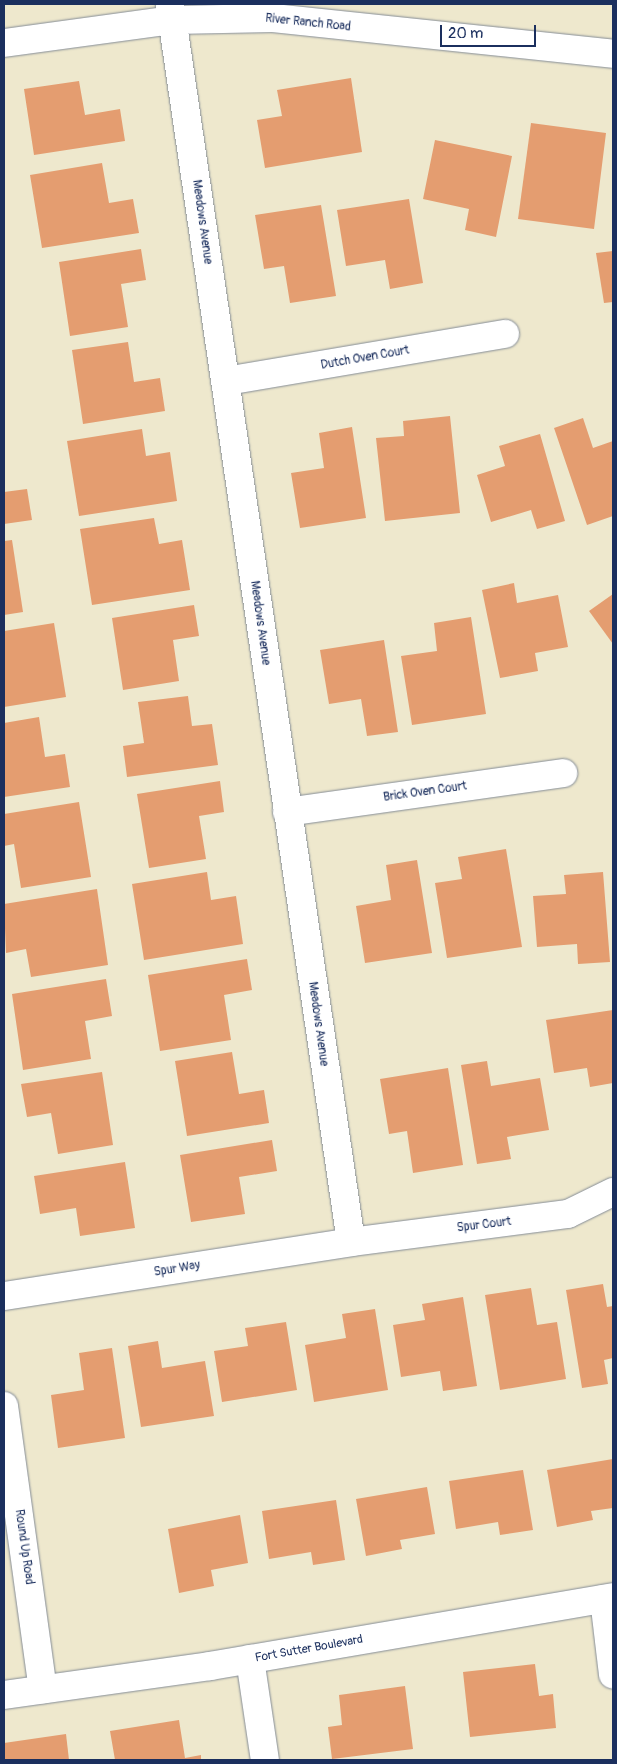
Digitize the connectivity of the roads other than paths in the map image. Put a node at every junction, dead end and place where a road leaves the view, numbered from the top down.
1 (172, 12) edge
2 (4, 43) edge
3 (613, 54) edge
4 (505, 334) dead end
5 (226, 382) junction
6 (563, 773) dead end
7 (288, 812) junction
8 (613, 1192) edge
9 (351, 1242) junction
10 (4, 1296) edge
11 (4, 1406) edge
12 (609, 1598) edge
13 (250, 1659) junction
14 (613, 1674) edge
15 (43, 1688) junction
16 (4, 1695) edge
17 (265, 1760) edge

1 - 2 street, River Ranch Road
1 - 3 street, River Ranch Road
1 - 5 street, Meadows Avenue
4 - 5 street, Dutch Oven Court
5 - 7 street, Meadows Avenue
6 - 7 street, Brick Oven Court
7 - 9 street, Meadows Avenue
8 - 9 street, Spur Court
9 - 10 street, Spur Way
11 - 15 street, Round Up Road
12 - 13 street, Fort Sutter Boulevard
12 - 14 street
13 - 15 street, Fort Sutter Boulevard
13 - 17 street
15 - 16 street, Fort Sutter Boulevard

